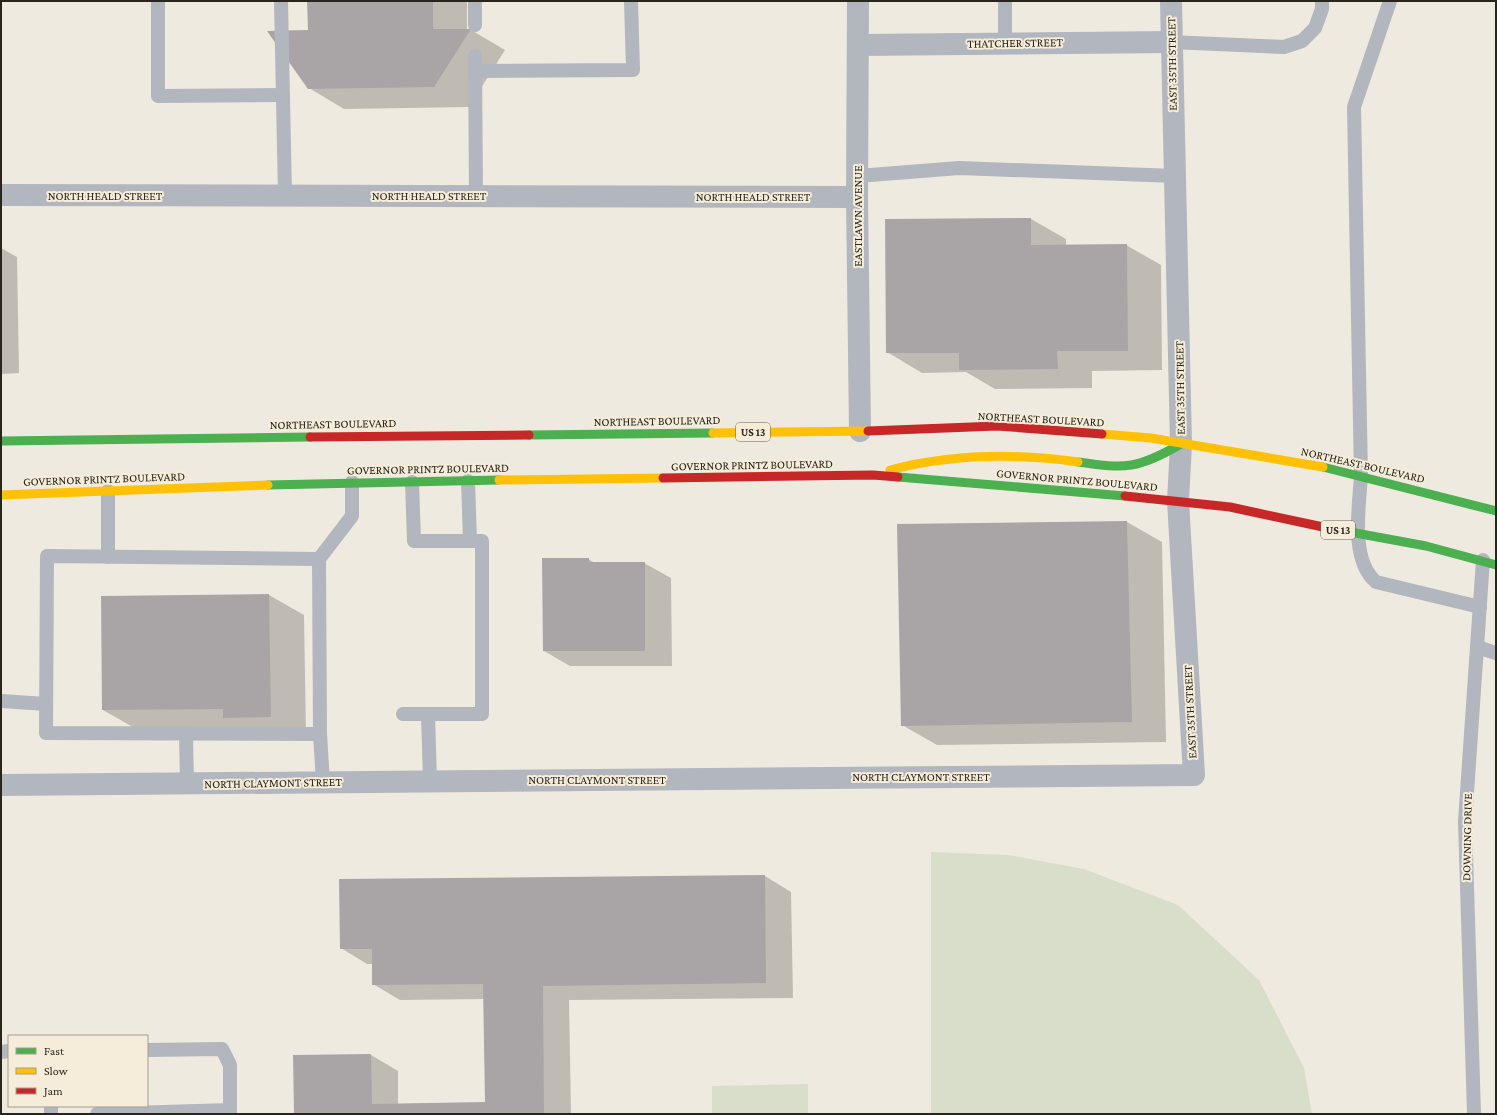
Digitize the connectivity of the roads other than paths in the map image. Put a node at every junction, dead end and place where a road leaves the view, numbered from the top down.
1 (158, 1) edge
2 (281, 1) edge
3 (475, 1) edge
4 (631, 1) edge
5 (858, 1) edge
6 (1005, 1) edge
7 (1171, 1) edge
8 (1322, 1) edge
9 (1390, 1) edge
10 (475, 25) dead end
11 (1171, 42) junction
12 (1005, 43) junction
13 (858, 45) junction
14 (475, 56) dead end
15 (475, 71) junction
16 (283, 95) junction
17 (1175, 176) junction
18 (858, 187) junction
19 (1, 195) edge
20 (285, 196) junction
21 (476, 196) junction
22 (860, 431) junction
23 (1, 441) edge
24 (1181, 444) junction
25 (873, 475) junction
26 (1362, 476) junction
27 (468, 480) junction
28 (352, 482) junction
29 (412, 482) junction
30 (108, 491) junction
31 (1, 495) edge
32 (1178, 501) junction
33 (1496, 511) edge
34 (1357, 533) junction
35 (470, 541) junction
36 (108, 557) junction
37 (319, 559) junction
38 (1489, 563) edge
39 (1480, 607) junction
40 (1477, 647) junction
41 (1496, 653) edge
42 (1, 701) edge
43 (46, 704) junction
44 (403, 714) dead end
45 (428, 714) junction
46 (186, 734) junction
47 (320, 734) junction
48 (1194, 775) joint
49 (430, 781) junction
50 (323, 782) junction
51 (187, 784) junction
52 (1, 785) edge
53 (148, 1050) edge
54 (230, 1112) edge
55 (97, 1114) edge
56 (1474, 1114) edge

1 - 16 lane
2 - 16 lane
3 - 10 lane
4 - 15 lane
5 - 13 street, EASTLAWN AVENUE
6 - 12 lane
7 - 11 street, EAST 35TH STREET
8 - 11 lane
9 - 26 lane
11 - 12 street, THATCHER STREET
11 - 17 street, EAST 35TH STREET
12 - 13 street, THATCHER STREET
13 - 18 street, EASTLAWN AVENUE
14 - 15 lane
15 - 21 lane
16 - 20 lane
17 - 18 lane
17 - 24 street, EAST 35TH STREET
18 - 21 street, NORTH HEALD STREET
18 - 22 street, EASTLAWN AVENUE
19 - 20 street, NORTH HEALD STREET
20 - 21 street, NORTH HEALD STREET
22 - 23 main road, NORTHEAST BOULEVARD / US 13
22 - 24 main road, NORTHEAST BOULEVARD / US 13
24 - 25 main road
24 - 26 main road, NORTHEAST BOULEVARD / US 13
24 - 32 street, EAST 35TH STREET
25 - 27 main road, GOVERNOR PRINTZ BOULEVARD / US 13
25 - 32 main road, GOVERNOR PRINTZ BOULEVARD / US 13
26 - 33 main road, NORTHEAST BOULEVARD / US 13
26 - 34 lane
27 - 29 main road, GOVERNOR PRINTZ BOULEVARD / US 13
27 - 35 lane
28 - 29 main road, GOVERNOR PRINTZ BOULEVARD / US 13
28 - 30 main road, GOVERNOR PRINTZ BOULEVARD / US 13
28 - 37 lane
29 - 35 lane
30 - 31 main road, GOVERNOR PRINTZ BOULEVARD / US 13
30 - 36 lane
32 - 34 main road, GOVERNOR PRINTZ BOULEVARD / US 13
32 - 48 street, EAST 35TH STREET
34 - 38 main road, GOVERNOR PRINTZ BOULEVARD / US 13
34 - 39 lane
35 - 45 lane
36 - 37 lane
36 - 43 lane
37 - 47 lane
38 - 39 lane, DOWNING DRIVE
39 - 40 lane, DOWNING DRIVE
40 - 41 lane
40 - 56 lane, DOWNING DRIVE
42 - 43 lane
43 - 46 lane
44 - 45 lane
45 - 49 lane
46 - 47 lane
46 - 51 lane
47 - 50 lane
48 - 49 street, NORTH CLAYMONT STREET
49 - 50 street, NORTH CLAYMONT STREET
50 - 51 street, NORTH CLAYMONT STREET
51 - 52 street, NORTH CLAYMONT STREET
53 - 54 lane
54 - 55 lane

